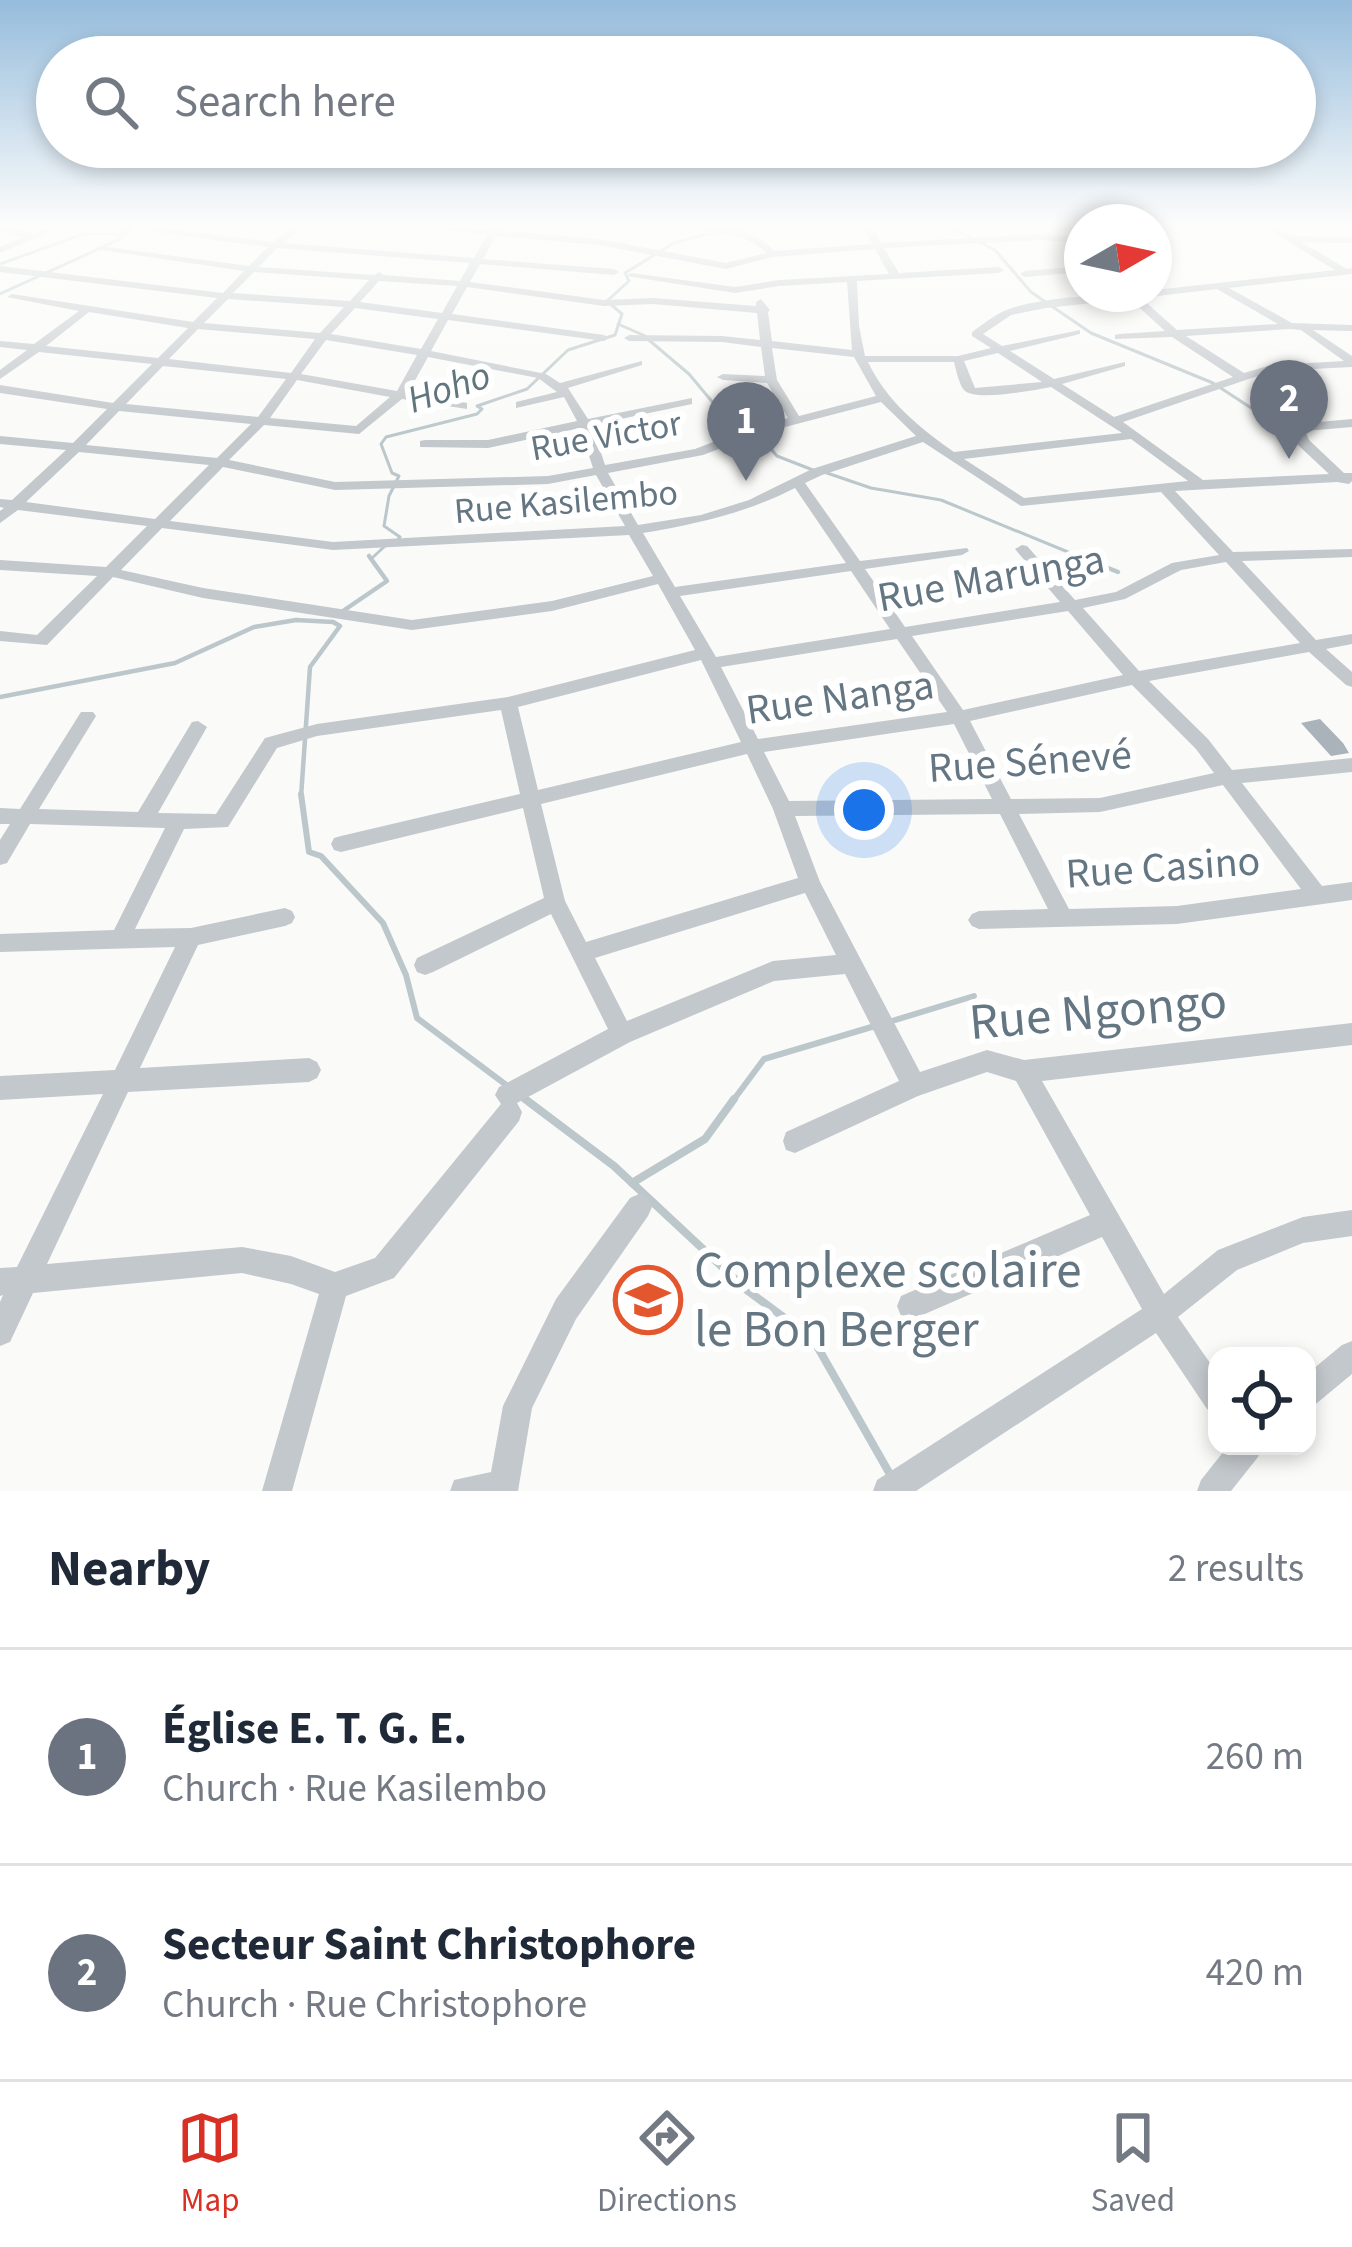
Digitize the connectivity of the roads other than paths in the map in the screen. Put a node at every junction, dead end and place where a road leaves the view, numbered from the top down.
1 (216, 295) edge
2 (363, 295) edge
3 (460, 295) edge
4 (545, 295) edge
5 (758, 295) edge
6 (854, 295) edge
7 (1234, 295) edge
8 (226, 296) junction
9 (11, 298) dead end
10 (352, 304) junction
11 (1064, 304) edge
12 (765, 310) junction
13 (85, 311) junction
14 (1151, 312) edge
15 (448, 316) junction
16 (197, 326) junction
17 (1290, 326) junction
18 (1304, 328) junction
19 (1352, 328) edge
20 (1076, 332) dead end
21 (1175, 334) junction
22 (323, 337) junction
23 (1119, 337) dead end
24 (604, 338) dead end
25 (629, 338) dead end
26 (0, 344) edge
27 (766, 344) junction
28 (994, 347) junction
29 (35, 348) junction
30 (424, 355) junction
31 (860, 357) junction
32 (958, 359) junction
33 (162, 362) junction
34 (1352, 362) edge
35 (638, 363) dead end
36 (1121, 364) dead end
37 (0, 376) edge
38 (1240, 376) junction
39 (297, 377) junction
40 (723, 377) dead end
41 (771, 380) junction
42 (1050, 385) junction
43 (0, 389) edge
44 (563, 390) junction
45 (401, 394) junction
46 (883, 398) junction
47 (688, 401) dead end
48 (520, 405) dead end
49 (463, 406) dead end
50 (116, 407) junction
51 (264, 418) junction
52 (795, 420) junction
53 (1111, 422) junction
54 (1352, 423) edge
55 (585, 424) junction
56 (1134, 435) junction
57 (927, 437) junction
58 (0, 440) edge
59 (425, 444) dead end
60 (74, 450) junction
61 (954, 456) junction
62 (219, 462) junction
63 (601, 473) junction
64 (1348, 481) edge
65 (798, 482) junction
66 (1200, 484) junction
67 (1166, 489) junction
68 (7, 504) edge
69 (0, 519) edge
70 (161, 523) junction
71 (634, 530) junction
72 (1022, 549) dead end
73 (962, 550) dead end
74 (1352, 553) edge
75 (1232, 557) junction
76 (0, 565) edge
77 (857, 565) junction
78 (110, 572) junction
79 (668, 585) junction
80 (1069, 607) junction
81 (902, 632) junction
82 (0, 636) edge
83 (1352, 639) edge
84 (1313, 647) junction
85 (708, 658) junction
86 (1135, 678) junction
87 (1352, 681) edge
88 (508, 703) junction
89 (86, 716) dead end
90 (959, 717) junction
91 (198, 728) dead end
92 (750, 747) junction
93 (1352, 764) edge
94 (1224, 778) junction
95 (529, 797) junction
96 (1008, 808) junction
97 (783, 809) junction
98 (0, 816) edge
99 (28, 816) junction
100 (143, 821) junction
101 (178, 821) junction
102 (341, 844) dead end
103 (0, 857) edge
104 (810, 884) junction
105 (1352, 891) edge
106 (1316, 894) junction
107 (555, 902) junction
108 (1063, 915) junction
109 (285, 917) dead end
110 (980, 920) dead end
111 (191, 937) junction
112 (120, 939) junction
113 (0, 943) edge
114 (580, 953) junction
115 (849, 964) junction
116 (425, 965) dead end
117 (622, 1034) junction
118 (1352, 1034) edge
119 (309, 1070) dead end
120 (1024, 1072) junction
121 (117, 1083) junction
122 (914, 1086) junction
123 (0, 1088) edge
124 (795, 1141) dead end
125 (639, 1208) dead end
126 (1108, 1221) junction
127 (1352, 1223) edge
128 (13, 1282) edge
129 (335, 1286) junction
130 (911, 1306) dead end
131 (1160, 1314) junction
132 (0, 1332) edge
133 (1352, 1355) edge
134 (1316, 1385) edge
135 (1208, 1386) edge
136 (1239, 1455) edge
137 (896, 1485) edge
138 (503, 1488) edge
139 (277, 1491) edge
140 (465, 1491) edge
141 (1212, 1491) edge

1 - 8 street
2 - 10 street
3 - 15 street
4 - 12 street
5 - 12 street
6 - 31 street
7 - 17 street
8 - 10 street
8 - 16 street
9 - 13 street
10 - 15 street
10 - 22 street
11 - 28 street
12 - 27 street
13 - 16 street
13 - 29 street
14 - 21 street
15 - 24 street
15 - 30 street
16 - 22 street
16 - 33 street
17 - 18 street
17 - 21 street
18 - 19 street
18 - 34 street
20 - 28 street
21 - 23 street
21 - 38 street
22 - 30 street
22 - 39 street
25 - 27 street
26 - 29 street
27 - 31 street
27 - 41 street
28 - 32 street
28 - 42 street
29 - 33 street
29 - 37 street
30 - 44 street
30 - 45 street
31 - 32 street
31 - 46 street
32 - 42 street
33 - 39 street
33 - 50 street
34 - 38 street
35 - 44 street, Rue Victor
36 - 42 street
38 - 53 street
39 - 45 street
39 - 51 street
40 - 41 street, Rue Victor
41 - 52 street
42 - 53 street
43 - 50 street
44 - 48 street, Rue Victor
44 - 55 street
45 - 49 street
45 - 51 street
46 - 52 street, Rue Victor
46 - 57 street
47 - 55 street, Rue Victor
50 - 51 street
50 - 60 street
51 - 62 street
52 - 63 street, Rue Victor
53 - 56 street
54 - 64 street
55 - 59 street, Rue Victor
55 - 63 street
56 - 61 street
56 - 66 street
57 - 61 street
57 - 65 street, Rue Kasilembo
58 - 60 street, Rue Victor
60 - 62 street, Rue Victor
60 - 68 street
61 - 67 street
62 - 63 street, Rue Victor
62 - 70 street
63 - 71 street
64 - 66 street
65 - 71 street, Rue Kasilembo
65 - 77 street
66 - 67 street
67 - 75 street
68 - 69 street
68 - 70 street, Rue Kasilembo
70 - 71 street, Rue Kasilembo
70 - 78 street
71 - 79 street
72 - 80 street
73 - 77 street
74 - 75 street, Rue Marunga
75 - 80 street, Rue Marunga
75 - 84 street
76 - 78 street
77 - 79 street
77 - 81 street
78 - 79 street
78 - 82 street
79 - 85 street
80 - 81 street, Rue Marunga
80 - 86 street
81 - 85 street, Rue Marunga
81 - 90 street
83 - 84 street, Rue Nanga
84 - 86 street, Rue Nanga
84 - 87 street
85 - 88 street, Rue Marunga
85 - 92 street
86 - 90 street, Rue Nanga
86 - 94 street
88 - 95 street
88 - 101 street, Rue Marunga
89 - 99 street
90 - 92 street, Rue Nanga
90 - 96 street
91 - 100 street
92 - 95 street, Rue Nanga
92 - 97 street
93 - 94 street, Rue Sénevé
94 - 96 street, Rue Sénevé
94 - 106 street
95 - 102 street, Rue Nanga
95 - 107 street
96 - 97 street, Rue Sénevé
96 - 108 street
97 - 104 street
98 - 99 street
99 - 100 street
99 - 103 street
100 - 101 street
101 - 112 street
104 - 114 street
104 - 115 street
105 - 106 street, Rue Casino
106 - 108 street, Rue Casino
107 - 114 street
107 - 116 street
108 - 110 street, Rue Casino
109 - 111 street
111 - 112 street
111 - 121 street
112 - 113 street
114 - 117 street
115 - 117 street
115 - 122 street
117 - 129 street
118 - 120 street, Rue Ngongo
119 - 121 street
120 - 122 street, Rue Ngongo
120 - 126 street
121 - 123 street
121 - 128 street
122 - 124 street, Rue Ngongo
125 - 138 street
126 - 130 street
126 - 131 street
127 - 131 street
128 - 129 street
128 - 132 street
129 - 139 street
131 - 135 street
131 - 137 street
133 - 134 street
136 - 141 street
138 - 140 street

